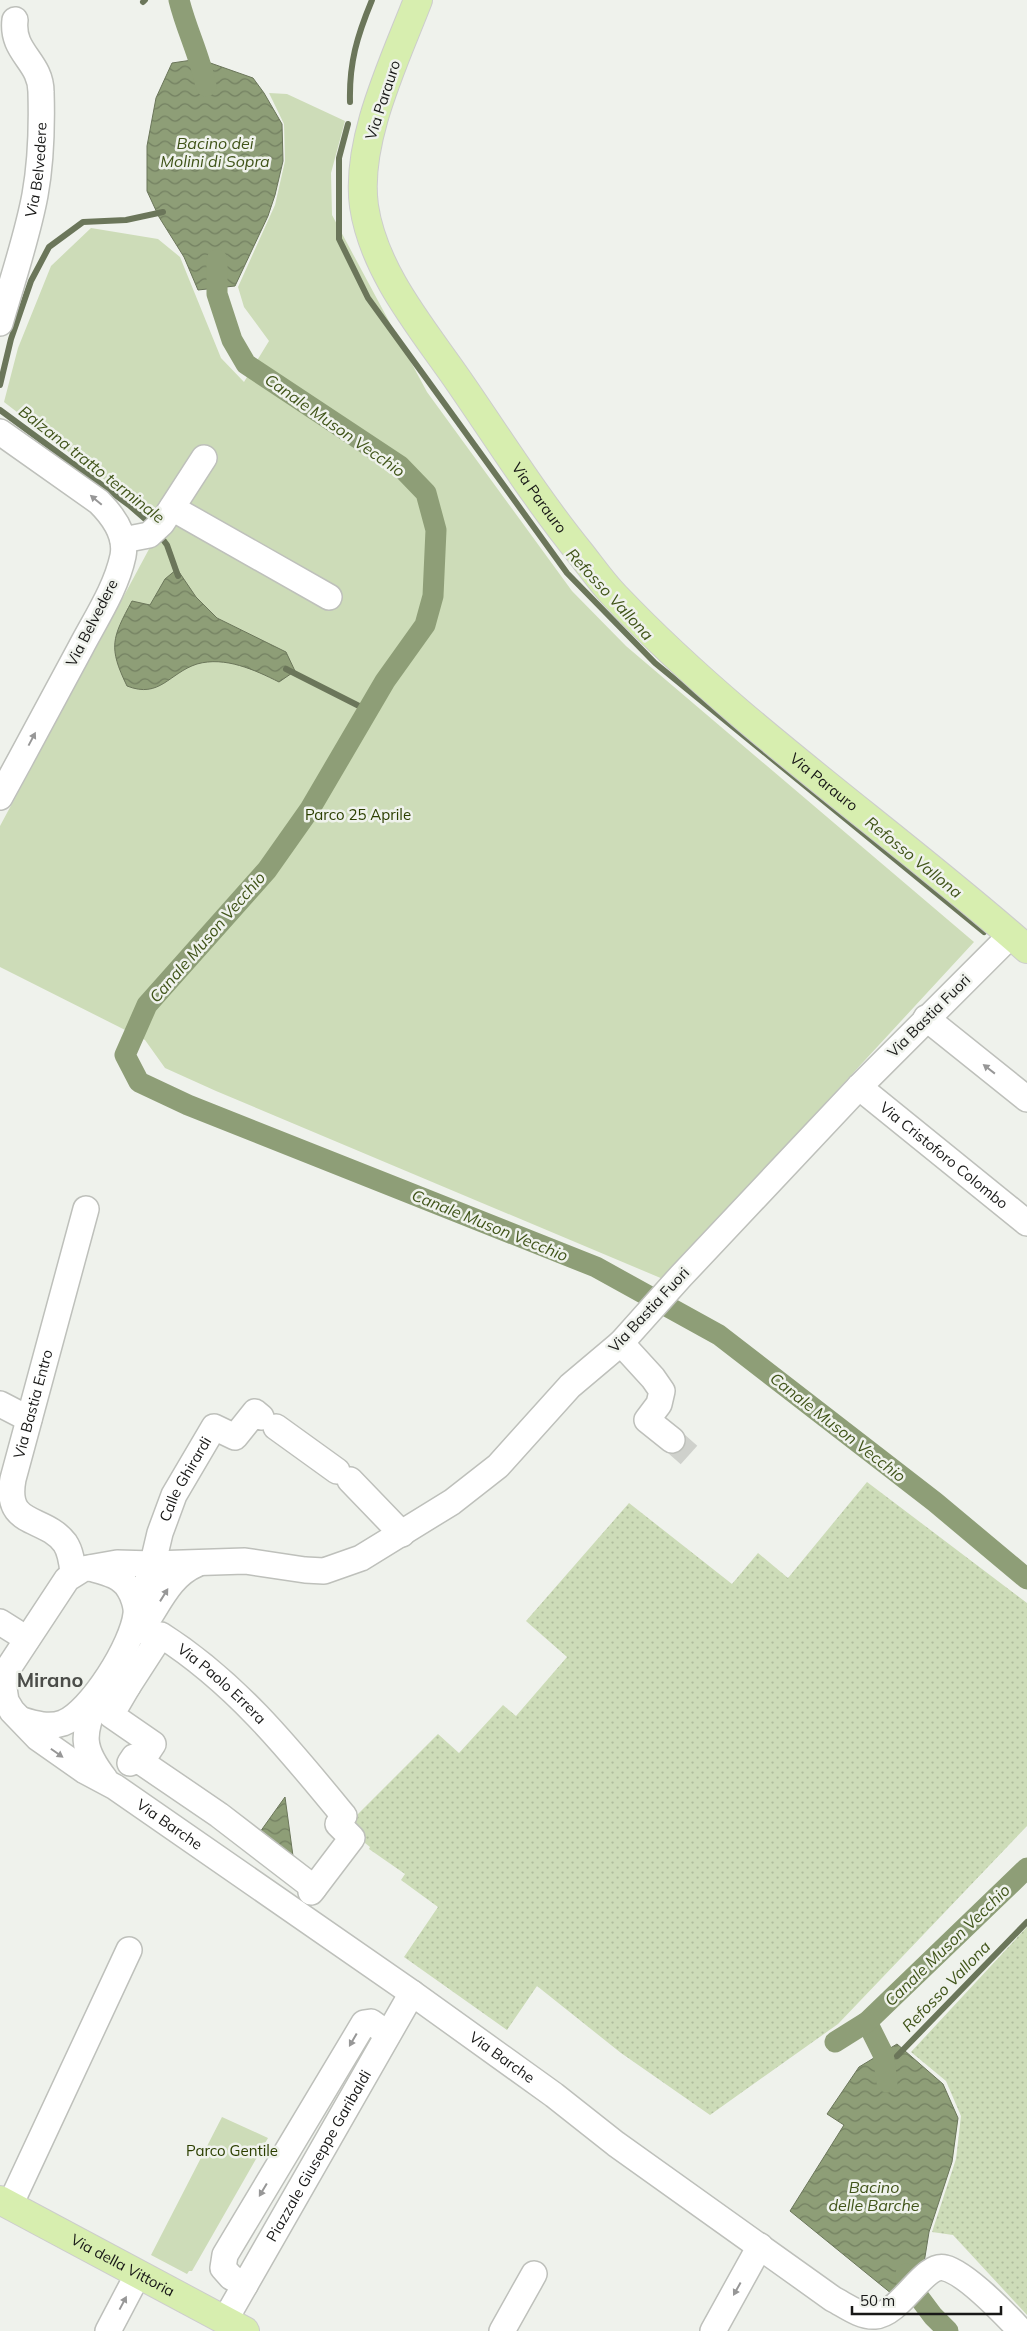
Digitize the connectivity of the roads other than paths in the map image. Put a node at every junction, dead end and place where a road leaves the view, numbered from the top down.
1 (418, 0) edge
2 (15, 20) dead end
3 (0, 323) edge
4 (0, 432) edge
5 (204, 458) dead end
6 (161, 522) junction
7 (123, 540) junction
8 (329, 597) dead end
9 (9, 758) edge
10 (0, 798) edge
11 (1022, 935) edge
12 (926, 1018) junction
13 (859, 1087) junction
14 (1027, 1099) edge
15 (86, 1210) dead end
16 (1027, 1224) edge
17 (621, 1344) junction
18 (0, 1404) edge
19 (29, 1418) junction
20 (672, 1440) tunnel mouth
21 (402, 1534) junction
22 (153, 1564) junction
23 (197, 1564) junction
24 (81, 1571) junction
25 (137, 1612) junction
26 (0, 1622) edge
27 (27, 1640) junction
28 (125, 1648) junction
29 (116, 1685) junction
30 (1, 1692) edge
31 (22, 1720) junction
32 (108, 1783) junction
33 (129, 1950) dead end
34 (412, 1993) junction
35 (388, 2034) junction
36 (288, 2149) junction
37 (313, 2163) junction
38 (5, 2203) edge
39 (760, 2246) junction
40 (138, 2274) junction
41 (534, 2274) dead end
42 (245, 2285) junction
43 (882, 2318) edge
44 (235, 2325) edge
45 (108, 2331) edge
46 (502, 2331) edge
47 (713, 2331) edge
48 (1021, 2331) edge

1 - 11 main road, Via Parauro
2 - 3 street, Via Belvedere
7 -> 4 street
5 - 6 street
6 - 7 street
6 - 8 street
9 -> 7 street, Via Belvedere
9 - 10 street, Via Belvedere
11 - 12 street, Via Bastia Fuori
12 - 13 street, Via Bastia Fuori
14 -> 12 street
13 - 16 street, Via Cristoforo Colombo
13 - 17 street, Via Bastia Fuori
15 - 19 street, Via Bastia Entro
17 - 20 street
17 - 21 street, Via Bastia Fuori
18 - 19 street
19 - 24 street, Via Bastia Entro
21 - 22 street, Calle Ghirardi
21 - 23 street, Via Bastia Fuori
22 - 23 street, Via Bastia Fuori
22 - 24 street, Via Bastia Fuori
22 - 25 street
28 -> 23 street
24 - 25 street
24 - 27 street
25 - 28 street
26 - 27 street
27 - 30 street
28 - 29 street
29 - 29 street, Via Paolo Errera
29 - 31 street
29 - 32 street, Via Barche
30 - 31 street, Via Barche
31 -> 32 street, Via Barche
32 - 34 street, Via Barche
33 - 38 street
34 - 35 street, Piazzale Giuseppe Garibaldi
34 - 39 street, Via Barche
35 -> 36 street
35 - 37 street, Piazzale Giuseppe Garibaldi
36 - 37 street
36 -> 42 street
37 - 42 street, Piazzale Giuseppe Garibaldi
38 - 40 main road, Via della Vittoria
39 - 43 street, Via Barche
39 -> 47 street
40 - 44 main road, Via della Vittoria
45 -> 40 street
41 - 46 street
42 - 44 street, Piazzale Giuseppe Garibaldi
43 - 48 street

